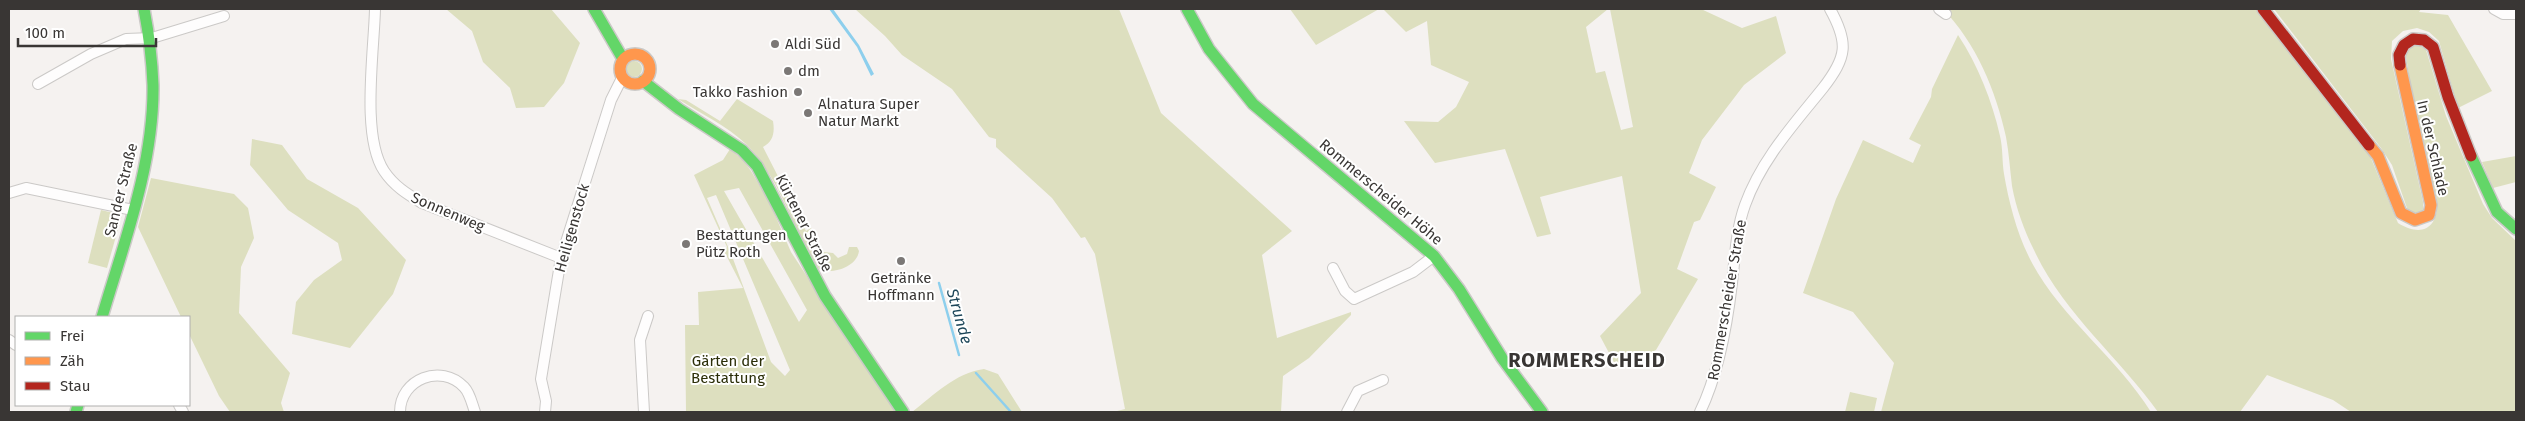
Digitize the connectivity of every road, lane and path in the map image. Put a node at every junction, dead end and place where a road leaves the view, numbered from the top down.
1 (144, 9) edge
2 (376, 9) edge
3 (594, 9) edge
4 (1187, 9) edge
5 (1830, 9) edge
6 (2263, 9) edge
7 (2494, 9) edge
8 (2516, 14) edge
9 (224, 16) dead end
10 (152, 38) junction
11 (623, 58) junction
12 (622, 78) junction
13 (643, 81) junction
14 (38, 84) dead end
15 (9, 193) edge
16 (133, 210) junction
17 (2516, 229) edge
18 (1434, 256) junction
19 (561, 258) junction
20 (1333, 268) dead end
21 (102, 316) edge
22 (648, 316) dead end
23 (1383, 380) dead end
24 (400, 412) edge
25 (475, 412) edge
26 (545, 412) edge
27 (644, 412) edge
28 (903, 412) edge
29 (1347, 412) edge
30 (1542, 412) edge
31 (1700, 412) edge

1 - 10 street, Sander Straße
2 - 19 street, Sonnenweg
3 - 11 street
4 - 18 street, Rommerscheider Höhe
5 - 31 street, Rommerscheider Straße
6 - 17 street, In der Schlade
7 - 8 street
9 - 10 street
10 - 14 street
10 - 16 street, Sander Straße
11 - 12 street
11 - 13 street
12 - 13 street
12 - 19 street, Heiligenstock
13 - 28 street, Kürtener Straße
15 - 16 street
16 - 21 street, Sander Straße
18 - 20 street
18 - 30 street, Rommerscheider Höhe
19 - 26 street, Heiligenstock
22 - 27 street
23 - 29 street
24 - 25 street

